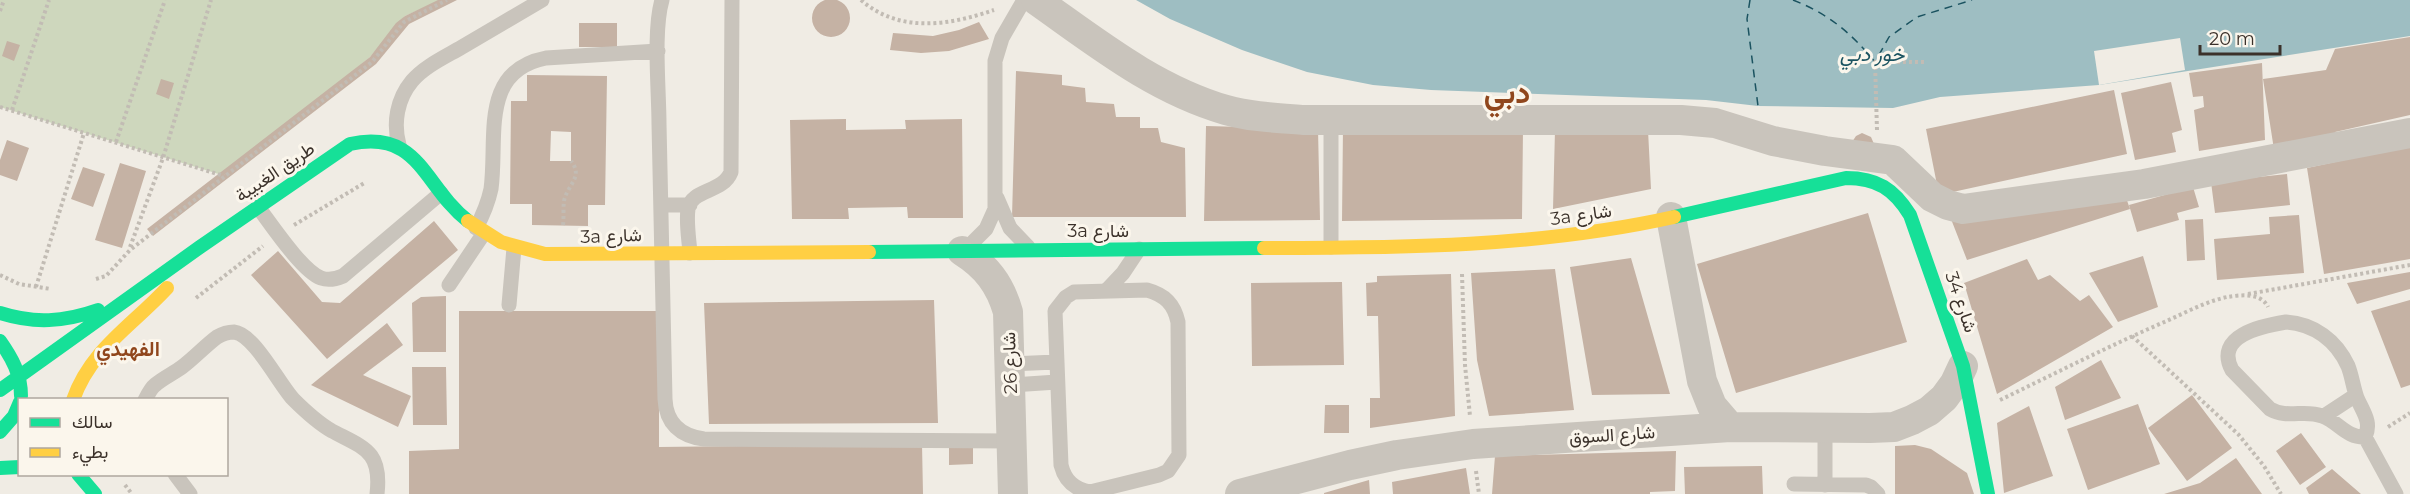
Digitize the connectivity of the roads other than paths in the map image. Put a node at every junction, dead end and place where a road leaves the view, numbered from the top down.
1 (542, 0) edge
2 (663, 0) edge
3 (732, 0) edge
4 (1023, 0) edge
5 (1036, 0) edge
6 (658, 51) junction
7 (1331, 120) junction
8 (2410, 133) edge
9 (399, 146) junction
10 (1833, 180) joint
11 (441, 193) junction
12 (997, 198) junction
13 (661, 205) junction
14 (690, 205) junction
15 (258, 207) junction
16 (1671, 217) junction
17 (480, 230) junction
18 (200, 247) junction
19 (514, 248) junction
20 (1330, 248) junction
21 (1139, 249) junction
22 (1032, 250) junction
23 (962, 251) junction
24 (661, 252) junction
25 (690, 253) junction
26 (449, 285) dead end
27 (1107, 290) junction
28 (125, 300) junction
29 (509, 305) dead end
30 (0, 313) edge
31 (0, 340) edge
32 (1056, 362) junction
33 (1963, 366) junction
34 (20, 375) junction
35 (1010, 375) junction
36 (1057, 382) junction
37 (0, 390) edge
38 (2356, 395) junction
39 (0, 398) edge
40 (20, 398) edge
41 (73, 398) edge
42 (146, 398) edge
43 (2324, 416) junction
44 (17, 418) edge
45 (1730, 427) junction
46 (1825, 428) junction
47 (0, 432) edge
48 (2365, 437) junction
49 (1012, 441) junction
50 (18, 467) edge
51 (0, 468) edge
52 (80, 476) edge
53 (176, 476) edge
54 (1794, 484) dead end
55 (1824, 485) junction
56 (95, 494) edge
57 (190, 494) edge
58 (377, 494) edge
59 (1013, 494) edge
60 (1240, 494) edge
61 (1878, 494) edge
62 (1988, 494) edge
63 (2396, 494) edge

1 - 9 lane
2 - 6 lane
3 - 14 lane
4 - 12 lane
5 - 7 street
6 - 13 lane
6 - 17 lane
7 - 8 street
7 - 20 lane
9 - 11 street, 3a شارع
9 - 15 street, طريق الغبيبة
10 - 16 street, 3a شارع
10 - 33 street, شارع 34
11 - 15 lane
11 - 17 street, 3a شارع
12 - 22 lane
12 - 23 lane
13 - 14 lane
13 - 24 lane
14 - 25 lane
15 - 18 street, طريق الغبيبة
16 - 20 street, 3a شارع
16 - 45 street
17 - 19 street, 3a شارع
17 - 26 lane
18 - 28 street, طريق الغبيبة
18 - 41 street
19 - 24 street, 3a شارع
19 - 29 lane
20 - 21 street, 3a شارع
21 - 22 street, 3a شارع
21 - 27 lane
22 - 23 street, 3a شارع
23 - 25 street, 3a شارع
23 - 35 street, شارع 26
24 - 25 street, 3a شارع
24 - 49 lane
27 - 32 lane
27 - 36 lane
28 - 30 street
28 - 34 street, طريق الغبيبة
31 - 34 street
32 - 35 lane
32 - 36 lane
33 - 46 street, شارع السوق
33 - 62 street, شارع 34
34 - 37 street, طريق الغبيبة
34 - 40 street
35 - 36 lane
35 - 49 street, شارع 26
38 - 43 lane
38 - 43 lane
38 - 48 lane
39 - 44 street
42 - 58 lane
43 - 48 lane
44 - 47 street
45 - 46 street, شارع السوق
45 - 60 street, شارع السوق
46 - 55 lane
48 - 63 lane
49 - 59 street, شارع 26
50 - 51 street
52 - 56 street
53 - 57 lane
54 - 55 lane
55 - 61 lane

